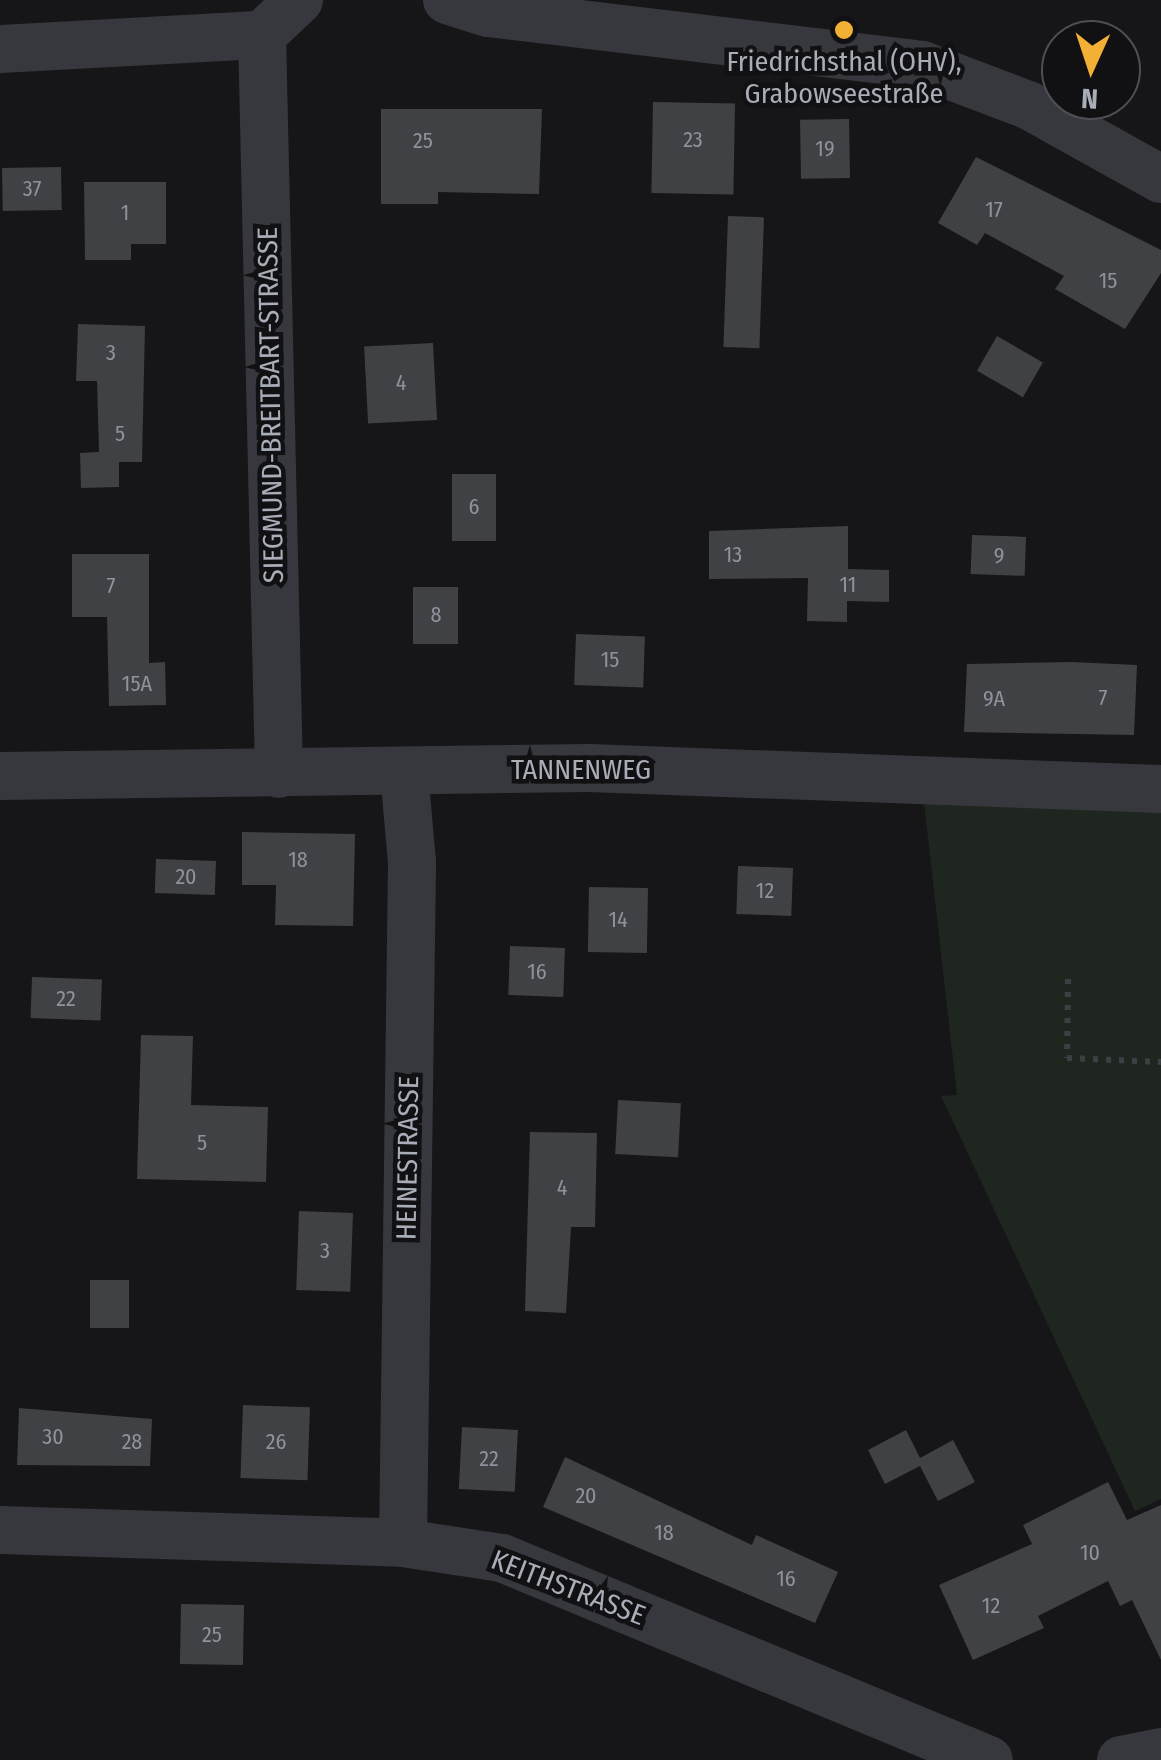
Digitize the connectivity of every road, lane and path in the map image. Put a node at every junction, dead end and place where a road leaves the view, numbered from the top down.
1 (299, 0) edge
2 (446, 0) edge
3 (262, 36) junction
4 (0, 48) edge
5 (1161, 179) edge
6 (404, 773) junction
7 (279, 774) junction
8 (0, 776) edge
9 (1161, 789) edge
10 (1068, 979) dead end
11 (1161, 1062) edge
12 (0, 1530) edge
13 (404, 1543) junction
14 (1161, 1752) edge
15 (989, 1760) edge
16 (1121, 1760) edge

1 - 3 street
2 - 5 street
3 - 4 street
3 - 7 street, SIEGMUND-BREITBART-STRASSE
6 - 7 street, TANNENWEG
6 - 9 street, TANNENWEG
6 - 13 street, HEINESTRASSE
7 - 8 street, TANNENWEG
10 - 11 path
12 - 13 street, KEITHSTRASSE
13 - 15 street, KEITHSTRASSE
14 - 16 street

